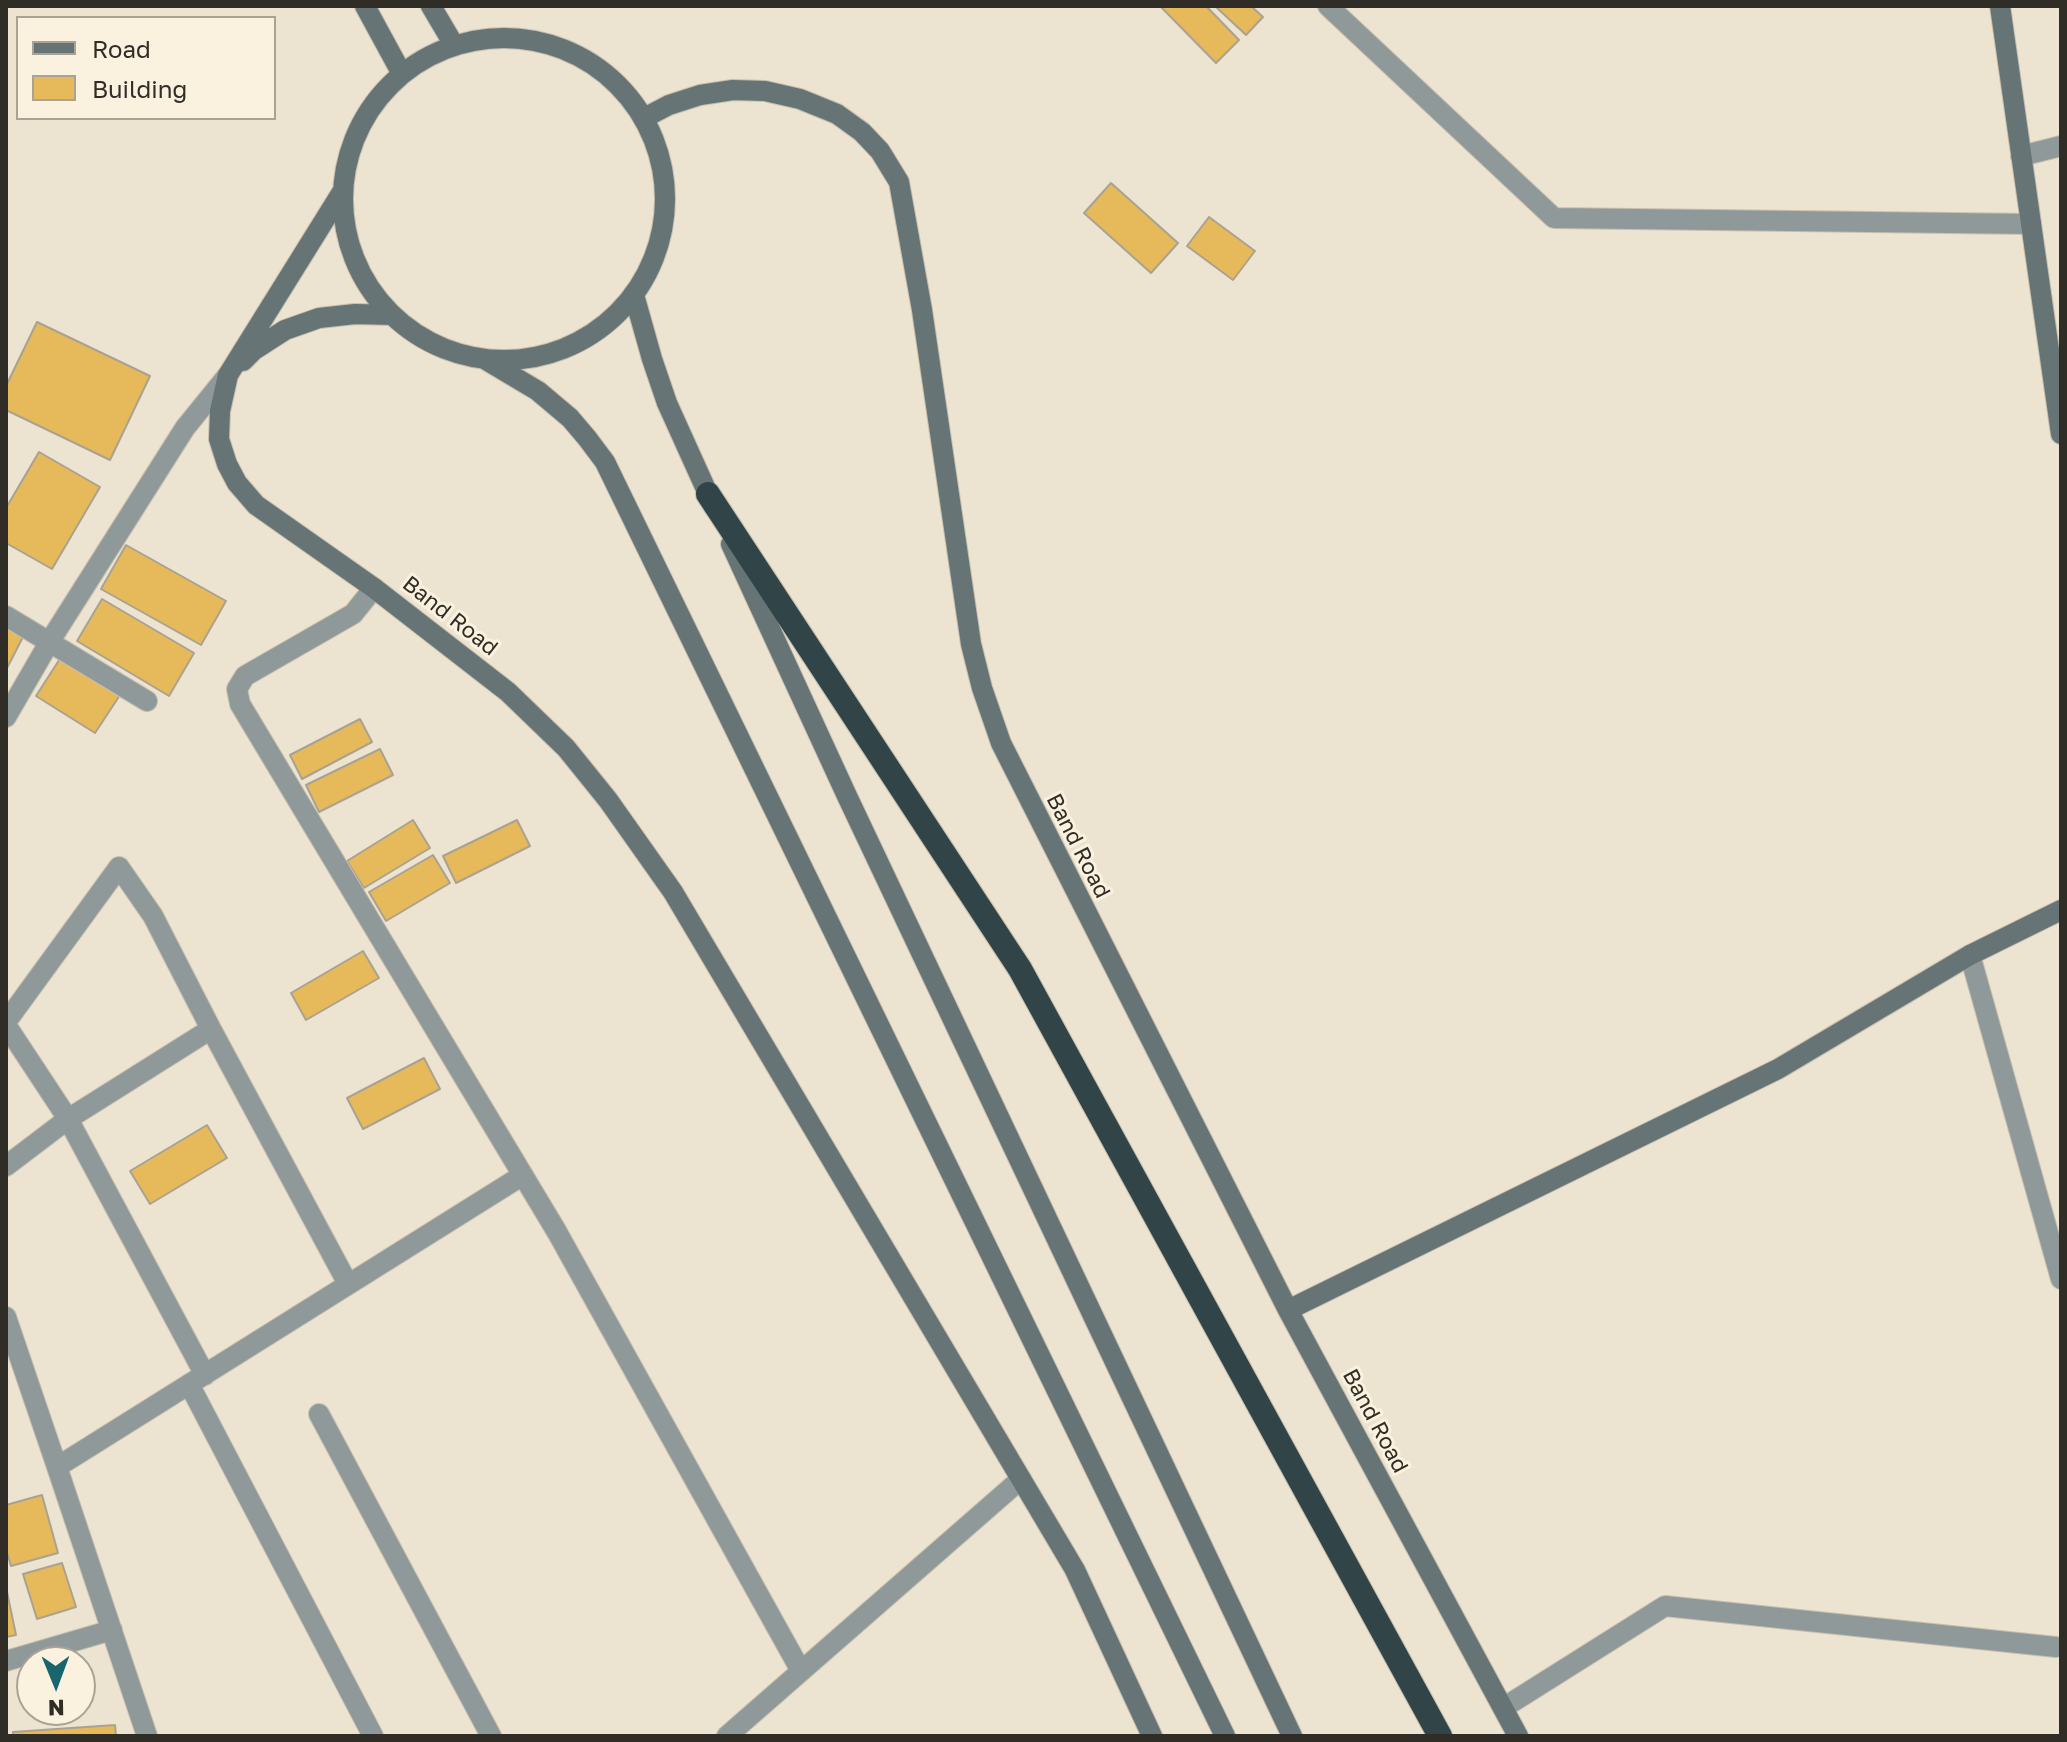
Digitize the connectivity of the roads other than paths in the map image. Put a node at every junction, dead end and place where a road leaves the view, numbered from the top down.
1 (365, 6) edge
2 (431, 6) edge
3 (1328, 6) edge
4 (2000, 6) edge
5 (454, 45) junction
6 (402, 74) junction
7 (644, 118) junction
8 (2061, 146) edge
9 (2021, 156) junction
10 (342, 192) junction
11 (2031, 224) junction
12 (634, 295) junction
13 (392, 315) junction
14 (486, 360) junction
15 (228, 375) junction
16 (2061, 434) edge
17 (708, 494) junction
18 (374, 588) junction
19 (6, 616) edge
20 (50, 641) junction
21 (147, 701) dead end
22 (6, 717) edge
23 (2061, 910) edge
24 (1970, 955) junction
25 (6, 1024) edge
26 (211, 1029) junction
27 (68, 1119) junction
28 (6, 1166) edge
29 (523, 1175) junction
30 (2061, 1279) edge
31 (348, 1284) junction
32 (1288, 1310) junction
33 (6, 1317) edge
34 (197, 1379) junction
35 (319, 1414) dead end
36 (57, 1467) junction
37 (1021, 1479) junction
38 (112, 1630) junction
39 (2056, 1647) dead end
40 (6, 1661) edge
41 (801, 1671) junction
42 (1503, 1708) junction
43 (147, 1736) edge
44 (373, 1736) edge
45 (491, 1736) edge
46 (727, 1736) edge
47 (1152, 1736) edge
48 (1225, 1736) edge
49 (1292, 1736) edge
50 (1440, 1736) edge
51 (1518, 1736) edge

1 - 6 main road
2 - 5 main road
3 - 11 street
4 - 9 main road
5 - 6 main road
5 - 7 main road
6 - 10 main road
7 - 12 main road
7 - 32 main road, Band Road
8 - 9 street
9 - 11 main road
10 - 13 main road
10 - 15 main road
11 - 16 main road
12 - 14 main road
12 - 17 main road
13 - 14 main road
13 - 15 main road
14 - 48 main road
15 - 18 main road, Band Road
15 - 20 street
17 - 49 main road
17 - 50 highway
18 - 29 street
18 - 37 main road, Band Road
19 - 20 street
20 - 21 street
20 - 22 street
23 - 24 main road
24 - 30 street
24 - 32 main road
25 - 26 street
25 - 27 street
26 - 27 street
26 - 31 street
27 - 28 street
27 - 34 street
29 - 31 street
29 - 41 street
31 - 34 street
32 - 42 main road, Band Road
33 - 36 street
34 - 36 street
34 - 44 street
35 - 45 street
36 - 38 street
37 - 41 street
37 - 47 main road, Band Road
38 - 40 street
38 - 43 street
39 - 42 street
41 - 46 street
42 - 51 main road, Band Road

